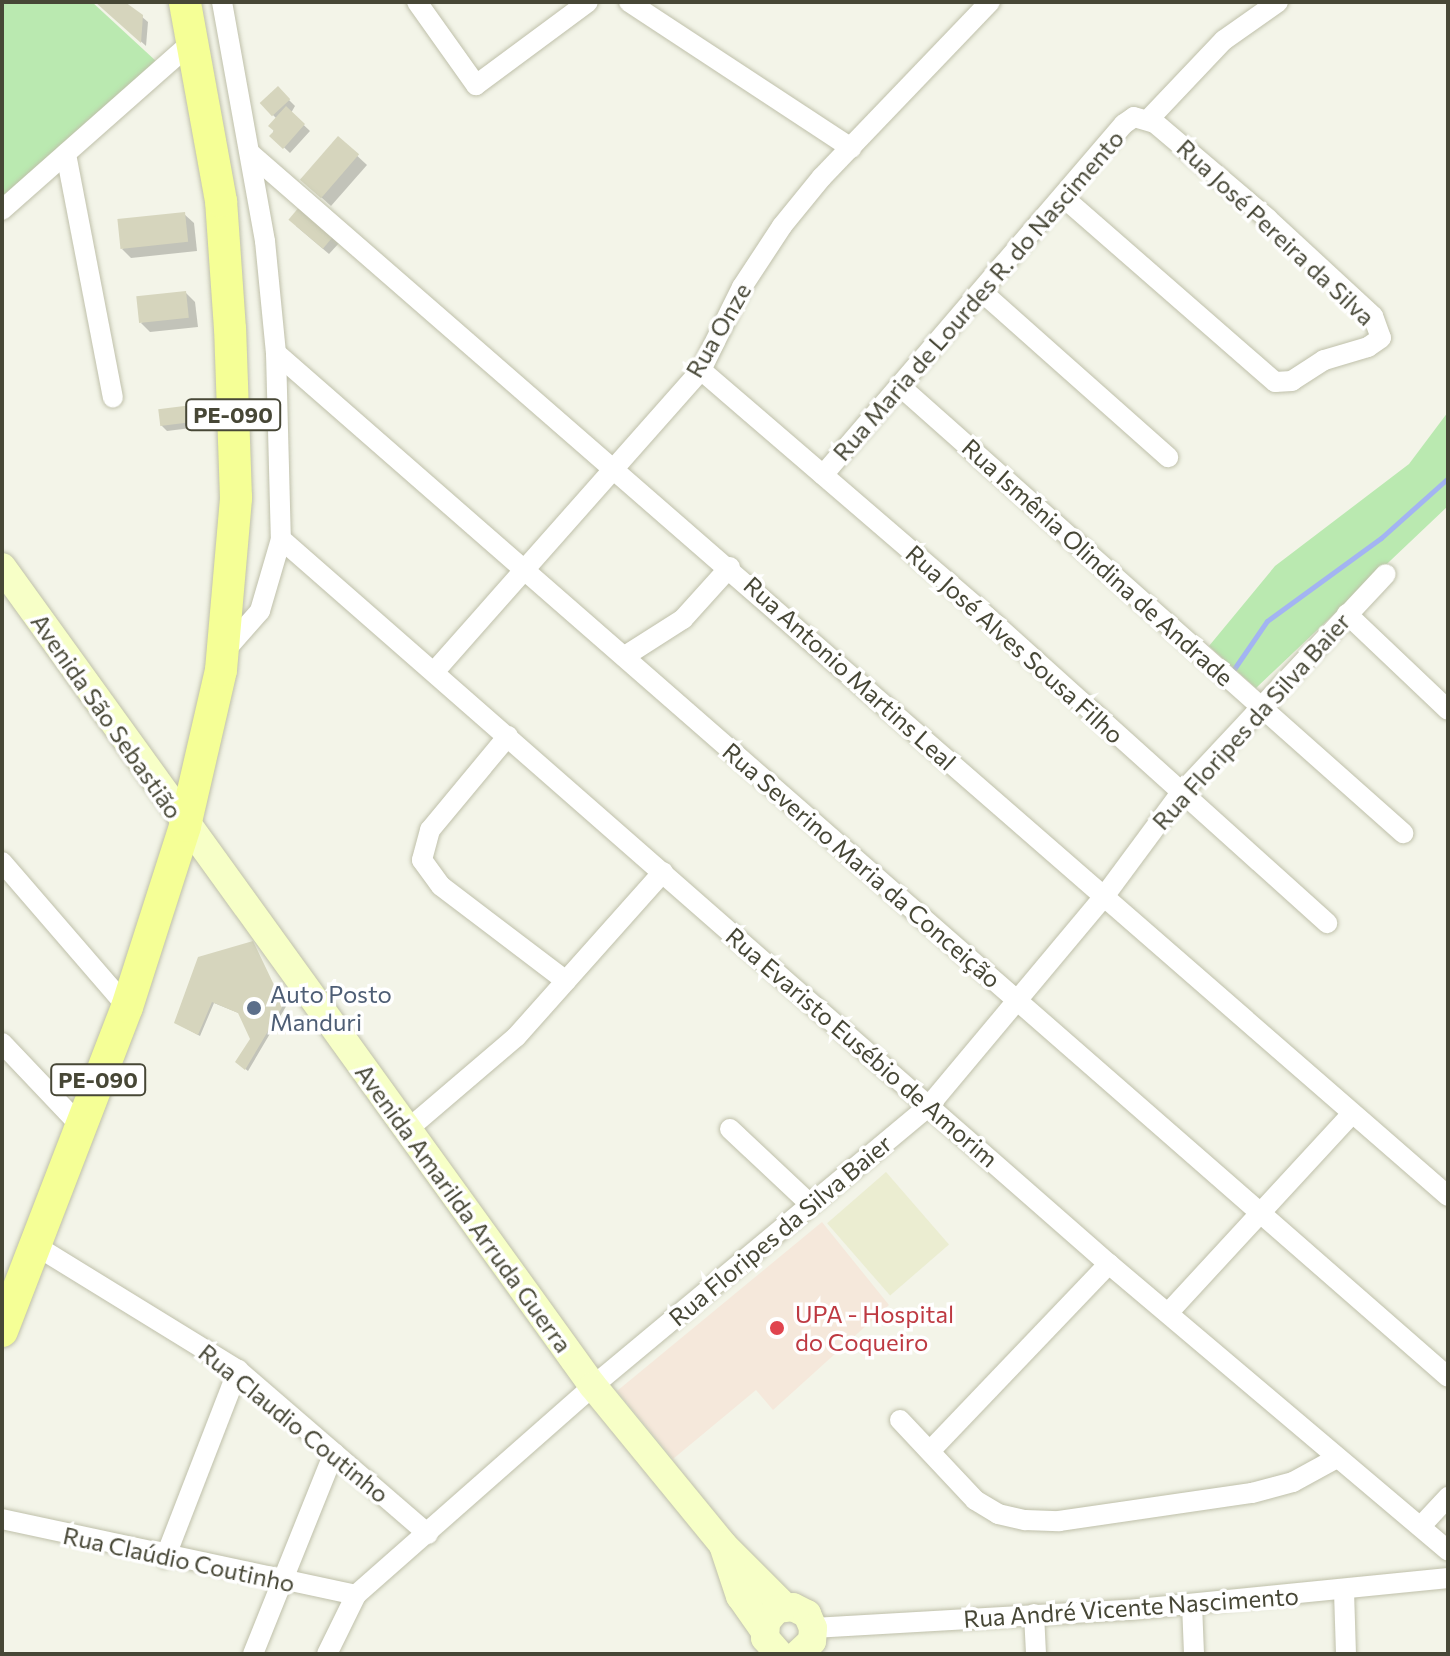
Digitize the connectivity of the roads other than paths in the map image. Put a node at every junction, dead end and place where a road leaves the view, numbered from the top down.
1 (185, 2) edge
2 (222, 2) edge
3 (417, 2) edge
4 (588, 2) edge
5 (629, 2) edge
6 (990, 2) edge
7 (1278, 2) edge
8 (193, 41) junction
9 (1141, 119) junction
10 (851, 148) junction
11 (66, 154) junction
12 (251, 154) junction
13 (1063, 197) junction
14 (2, 210) edge
15 (982, 292) junction
16 (276, 353) junction
17 (701, 370) junction
18 (901, 387) junction
19 (113, 397) dead end
20 (1168, 457) dead end
21 (610, 469) junction
22 (823, 475) junction
23 (281, 539) junction
24 (2, 567) edge
25 (526, 567) junction
26 (730, 567) junction
27 (1386, 574) dead end
28 (1347, 614) junction
29 (223, 653) junction
30 (625, 656) junction
31 (434, 672) junction
32 (1260, 705) junction
33 (1448, 710) edge
34 (508, 736) junction
35 (1180, 794) junction
36 (185, 826) junction
37 (1403, 833) dead end
38 (2, 862) edge
39 (663, 872) junction
40 (1103, 898) junction
41 (1327, 923) dead end
42 (566, 981) junction
43 (1016, 1001) junction
44 (127, 1007) junction
45 (2, 1043) edge
46 (928, 1107) junction
47 (1352, 1114) junction
48 (79, 1124) junction
49 (730, 1129) dead end
50 (407, 1130) junction
51 (1448, 1196) edge
52 (810, 1204) junction
53 (1259, 1214) junction
54 (33, 1244) junction
55 (1109, 1264) junction
56 (1169, 1312) junction
57 (2, 1331) edge
58 (238, 1370) junction
59 (1448, 1377) edge
60 (593, 1386) junction
61 (900, 1420) dead end
62 (930, 1451) junction
63 (334, 1453) junction
64 (1337, 1458) junction
65 (1448, 1497) edge
66 (2, 1519) edge
67 (1421, 1526) junction
68 (428, 1534) junction
69 (723, 1545) junction
70 (1448, 1550) edge
71 (165, 1558) junction
72 (1448, 1578) edge
73 (283, 1583) junction
74 (1344, 1591) junction
75 (356, 1595) junction
76 (1192, 1604) junction
77 (785, 1607) junction
78 (1034, 1614) junction
79 (764, 1630) junction
80 (809, 1646) edge
81 (253, 1654) edge
82 (327, 1654) edge
83 (779, 1654) edge
84 (1036, 1654) edge
85 (1194, 1654) edge
86 (1346, 1654) edge

1 - 8 main road, PE-090
2 - 12 street
3 - 4 street
5 - 10 street
6 - 10 street, Rua Onze
7 - 9 street, Rua Maria de Lourdes R. do Nascimento
8 - 11 street
8 - 29 main road, PE-090
9 - 13 street, Rua Maria de Lourdes R. do Nascimento
9 - 13 street, Rua José Pereira da Silva
10 - 17 street, Rua Onze
11 - 14 street
11 - 19 street
12 - 16 street
12 - 21 street, Rua Antonio Martins Leal
13 - 15 street, Rua Maria de Lourdes R. do Nascimento
15 - 18 street, Rua Maria de Lourdes R. do Nascimento
15 - 20 street
16 - 23 street
16 - 25 street, Rua Severino Maria da Conceição
17 - 21 street, Rua Onze
17 - 22 street, Rua José Alves Sousa Filho
18 - 22 street, Rua Maria de Lourdes R. do Nascimento
18 - 32 street, Rua Ismênia Olindina de Andrade
21 - 25 street, Rua Onze
21 - 26 street, Rua Antonio Martins Leal
22 - 35 street, Rua José Alves Sousa Filho
23 - 29 street
23 - 31 street, Rua Evaristo Eusébio de Amorim
24 - 36 main road, Avenida São Sebastião
25 - 30 street, Rua Severino Maria da Conceição
25 - 31 street, Rua Onze
26 - 30 street
26 - 40 street, Rua Antonio Martins Leal
27 - 28 street, Rua Floripes da Silva Baier
28 - 32 street, Rua Floripes da Silva Baier
28 - 33 street
29 - 36 main road, PE-090
30 - 43 street, Rua Severino Maria da Conceição
31 - 34 street, Rua Evaristo Eusébio de Amorim
32 - 35 street, Rua Floripes da Silva Baier
32 - 37 street, Rua Ismênia Olindina de Andrade
34 - 39 street, Rua Evaristo Eusébio de Amorim
34 - 42 street
35 - 40 street, Rua Floripes da Silva Baier
35 - 41 street, Rua José Alves Sousa Filho
36 - 44 main road, PE-090
36 - 50 main road, Avenida Amarilda Arruda Guerra
38 - 44 street
39 - 42 street
39 - 46 street, Rua Evaristo Eusébio de Amorim
40 - 43 street, Rua Floripes da Silva Baier
40 - 47 street, Rua Antonio Martins Leal
42 - 50 street
43 - 46 street, Rua Floripes da Silva Baier
43 - 53 street, Rua Severino Maria da Conceição
44 - 48 main road, PE-090
45 - 48 street
46 - 52 street, Rua Floripes da Silva Baier
46 - 55 street, Rua Evaristo Eusébio de Amorim
47 - 51 street, Rua Antonio Martins Leal
47 - 53 street
48 - 54 main road, PE-090
49 - 52 street
50 - 60 main road, Avenida Amarilda Arruda Guerra
52 - 60 street, Rua Floripes da Silva Baier
53 - 56 street
53 - 59 street, Rua Severino Maria da Conceição
54 - 57 main road, PE-090
54 - 58 street, Rua Claudio Coutinho
55 - 56 street, Rua Evaristo Eusébio de Amorim
55 - 62 street
56 - 64 street, Rua Evaristo Eusébio de Amorim
58 - 63 street, Rua Claudio Coutinho
58 - 71 street
60 - 68 street, Rua Floripes da Silva Baier
60 - 69 main road, Avenida Amarilda Arruda Guerra
61 - 62 street
62 - 64 street
63 - 68 street, Rua Claudio Coutinho
63 - 73 street
64 - 67 street, Rua Evaristo Eusébio de Amorim
65 - 67 street
66 - 71 street, Rua Claúdio Coutinho
67 - 70 street, Rua Evaristo Eusébio de Amorim
68 - 75 street, Rua Floripes da Silva Baier
69 - 77 main road
69 - 79 main road
71 - 73 street, Rua Claúdio Coutinho
72 - 74 street, Rua André Vicente Nascimento
73 - 75 street, Rua Claúdio Coutinho
73 - 81 street
74 - 76 street, Rua André Vicente Nascimento
74 - 86 street
75 - 82 street
76 - 78 street, Rua André Vicente Nascimento
76 - 85 street
77 - 79 main road
77 - 80 main road
78 - 80 street, Rua André Vicente Nascimento
78 - 84 street
79 - 83 main road

